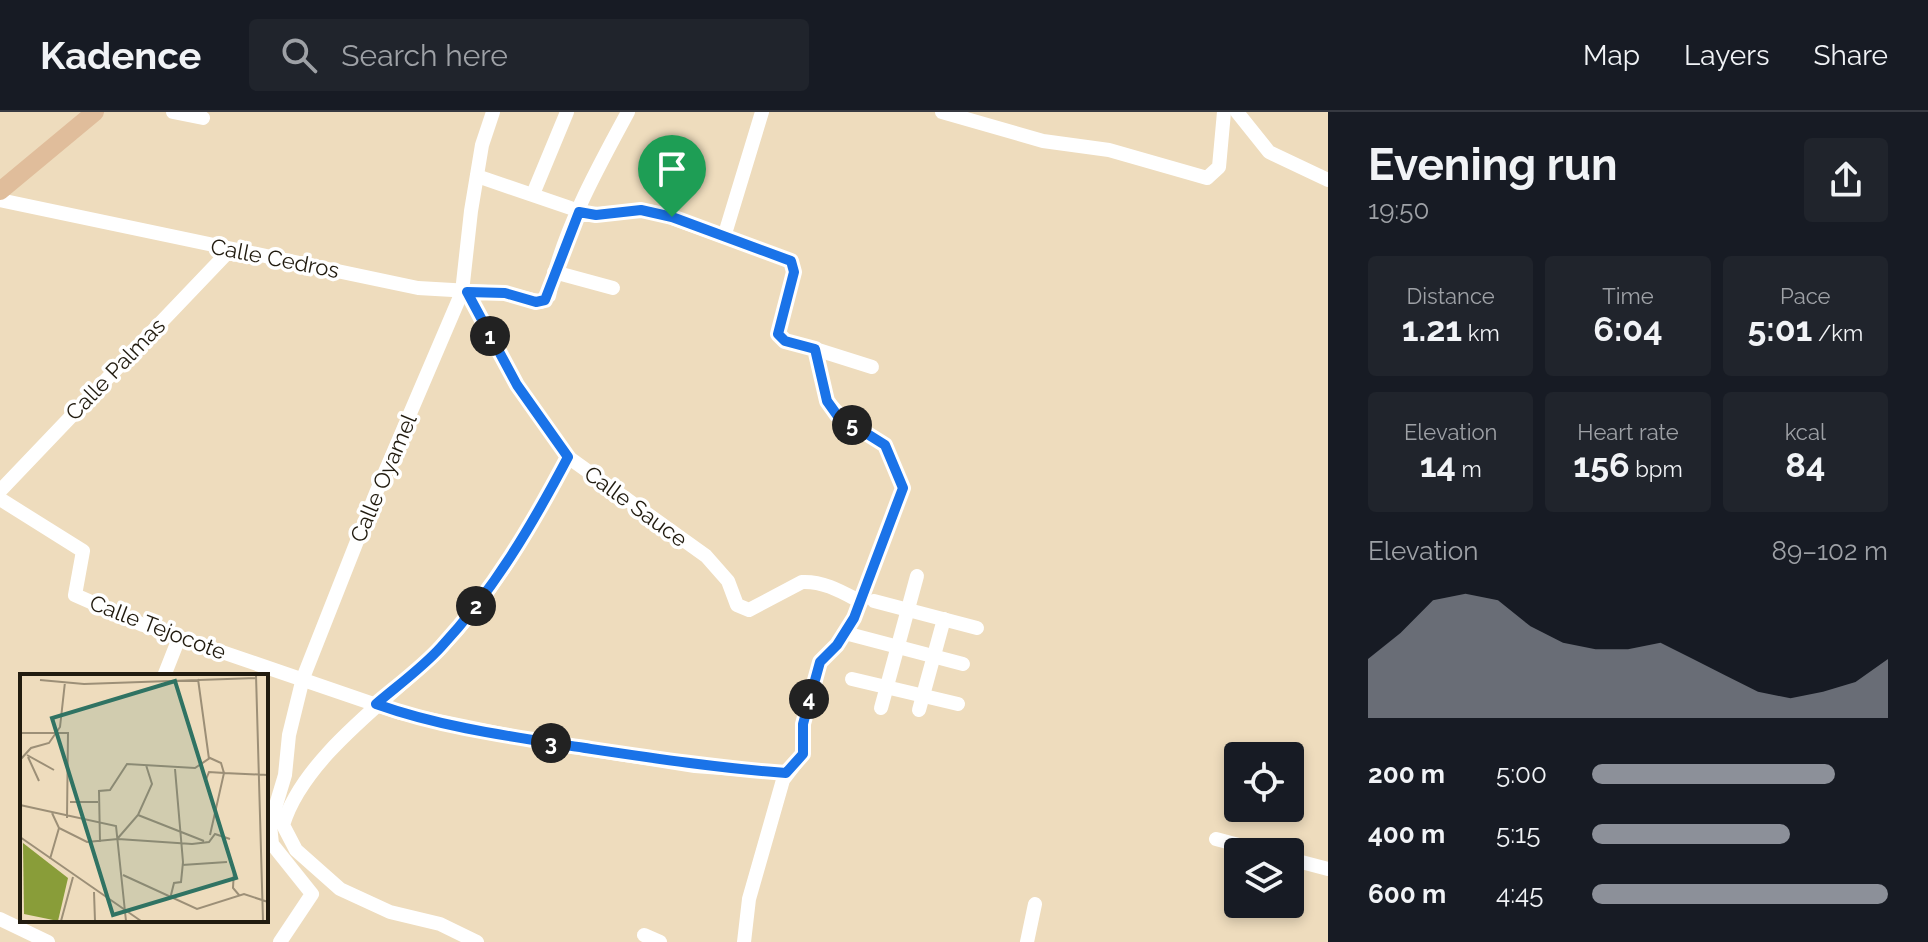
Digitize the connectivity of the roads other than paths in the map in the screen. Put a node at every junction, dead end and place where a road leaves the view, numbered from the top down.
1 (95, 112) edge
2 (173, 112) edge
3 (493, 112) edge
4 (567, 112) edge
5 (628, 112) edge
6 (762, 112) edge
7 (942, 112) edge
8 (1224, 112) edge
9 (1237, 112) edge
10 (203, 118) dead end
11 (477, 176) junction
12 (1328, 180) edge
13 (0, 191) edge
14 (533, 194) junction
15 (0, 200) edge
16 (579, 212) junction
17 (724, 237) junction
18 (231, 249) junction
19 (554, 272) junction
20 (613, 288) dead end
21 (465, 292) junction
22 (815, 349) junction
23 (872, 367) dead end
24 (568, 457) junction
25 (0, 491) edge
26 (0, 499) edge
27 (917, 576) dead end
28 (867, 602) junction
29 (908, 610) junction
30 (944, 619) junction
31 (977, 628) dead end
32 (845, 633) junction
33 (179, 638) junction
34 (897, 647) junction
35 (934, 656) junction
36 (963, 664) dead end
37 (165, 674) edge
38 (303, 678) junction
39 (852, 679) dead end
40 (887, 688) junction
41 (921, 703) junction
42 (376, 704) junction
43 (958, 704) dead end
44 (881, 708) dead end
45 (786, 773) junction
46 (1216, 839) dead end
47 (1224, 841) edge
48 (1304, 863) edge
49 (1328, 869) edge
50 (1035, 904) dead end
51 (0, 919) edge
52 (644, 935) dead end
53 (48, 942) edge
54 (280, 942) edge
55 (477, 942) edge
56 (660, 942) edge
57 (744, 942) edge
58 (1027, 942) edge

1 - 13 main road
2 - 10 street
3 - 11 street, Calle Oyamel
4 - 14 street
5 - 16 street
6 - 17 street
7 - 8 street
9 - 12 street
11 - 14 street
11 - 21 street, Calle Oyamel
14 - 16 street
15 - 18 street, Calle Cedros
16 - 17 street
16 - 19 street
17 - 22 street
18 - 21 street, Calle Cedros
18 - 25 street, Calle Palmas
19 - 20 street
19 - 21 street, Calle Cedros
21 - 24 street, Calle Sauce
21 - 38 street, Calle Oyamel
22 - 23 street
22 - 28 street
24 - 28 street, Calle Sauce
24 - 42 street
26 - 33 street, Calle Tejocote
27 - 29 street
28 - 29 street
28 - 32 street
29 - 30 street
29 - 34 street
30 - 31 street
30 - 35 street
32 - 34 street
32 - 45 street
33 - 37 street
33 - 38 street, Calle Tejocote
34 - 35 street
34 - 40 street
35 - 36 street
35 - 41 street
38 - 42 street, Calle Tejocote
38 - 54 street, Calle Oyamel
39 - 40 street
40 - 41 street
40 - 44 street
41 - 43 street
42 - 45 street, Calle Tejocote
42 - 55 street
45 - 57 street
46 - 47 street
48 - 49 street
50 - 58 street
51 - 53 street
52 - 56 street

